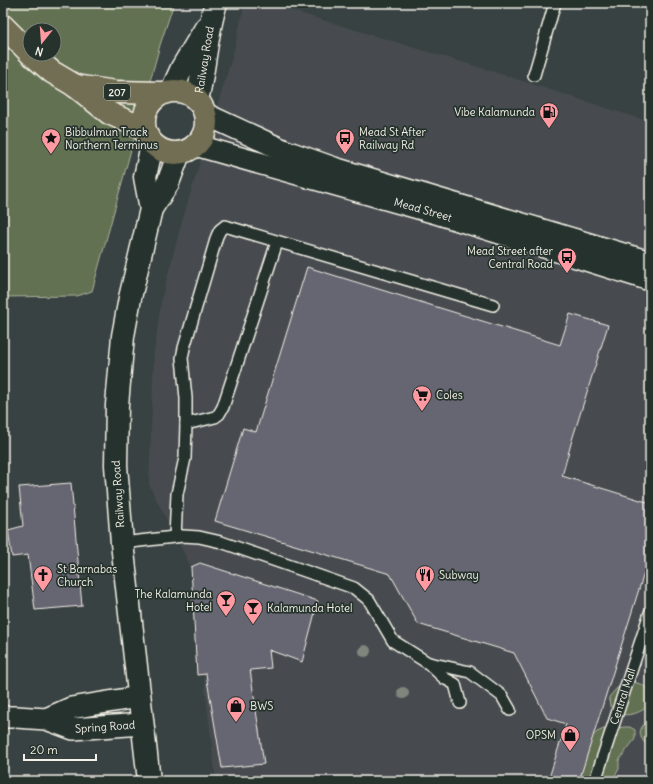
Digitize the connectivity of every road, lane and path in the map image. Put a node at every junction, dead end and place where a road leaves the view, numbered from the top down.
1 (555, 3) edge
2 (214, 12) edge
3 (3, 26) edge
4 (22, 46) edge
5 (40, 62) edge
6 (534, 75) dead end
7 (74, 85) junction
8 (166, 92) junction
9 (201, 107) junction
10 (148, 137) junction
11 (187, 149) junction
12 (151, 209) junction
13 (277, 242) junction
14 (650, 262) edge
15 (650, 280) edge
16 (493, 305) dead end
17 (186, 424) junction
18 (175, 537) junction
19 (122, 543) junction
20 (650, 613) edge
21 (428, 663) junction
22 (139, 698) junction
23 (460, 703) dead end
24 (510, 710) dead end
25 (3, 717) edge
26 (46, 719) junction
27 (142, 724) junction
28 (149, 781) edge
29 (595, 781) edge

1 - 6 lane
2 - 8 main road, Railway Road
2 - 9 main road, Railway Road
3 - 4 main road, 207
5 - 7 main road, 207
7 - 8 main road, 207
7 - 10 main road, 207
8 - 9 main road, 207
8 - 10 main road
9 - 11 main road
9 - 14 street, Mead Street / 207
10 - 11 main road, 207
10 - 12 main road, Railway Road
11 - 12 main road, Railway Road
11 - 15 street, Mead Street / 207
12 - 19 main road, Railway Road
13 - 16 lane
13 - 17 lane
13 - 17 lane
17 - 18 lane
18 - 19 lane
18 - 21 lane
19 - 22 main road, Railway Road
20 - 29 lane, Central Mall
21 - 23 lane
21 - 24 lane
22 - 26 street, Spring Road
22 - 27 main road, Railway Road
25 - 26 street, Spring Road
26 - 27 street, Spring Road
27 - 28 main road, Railway Road

